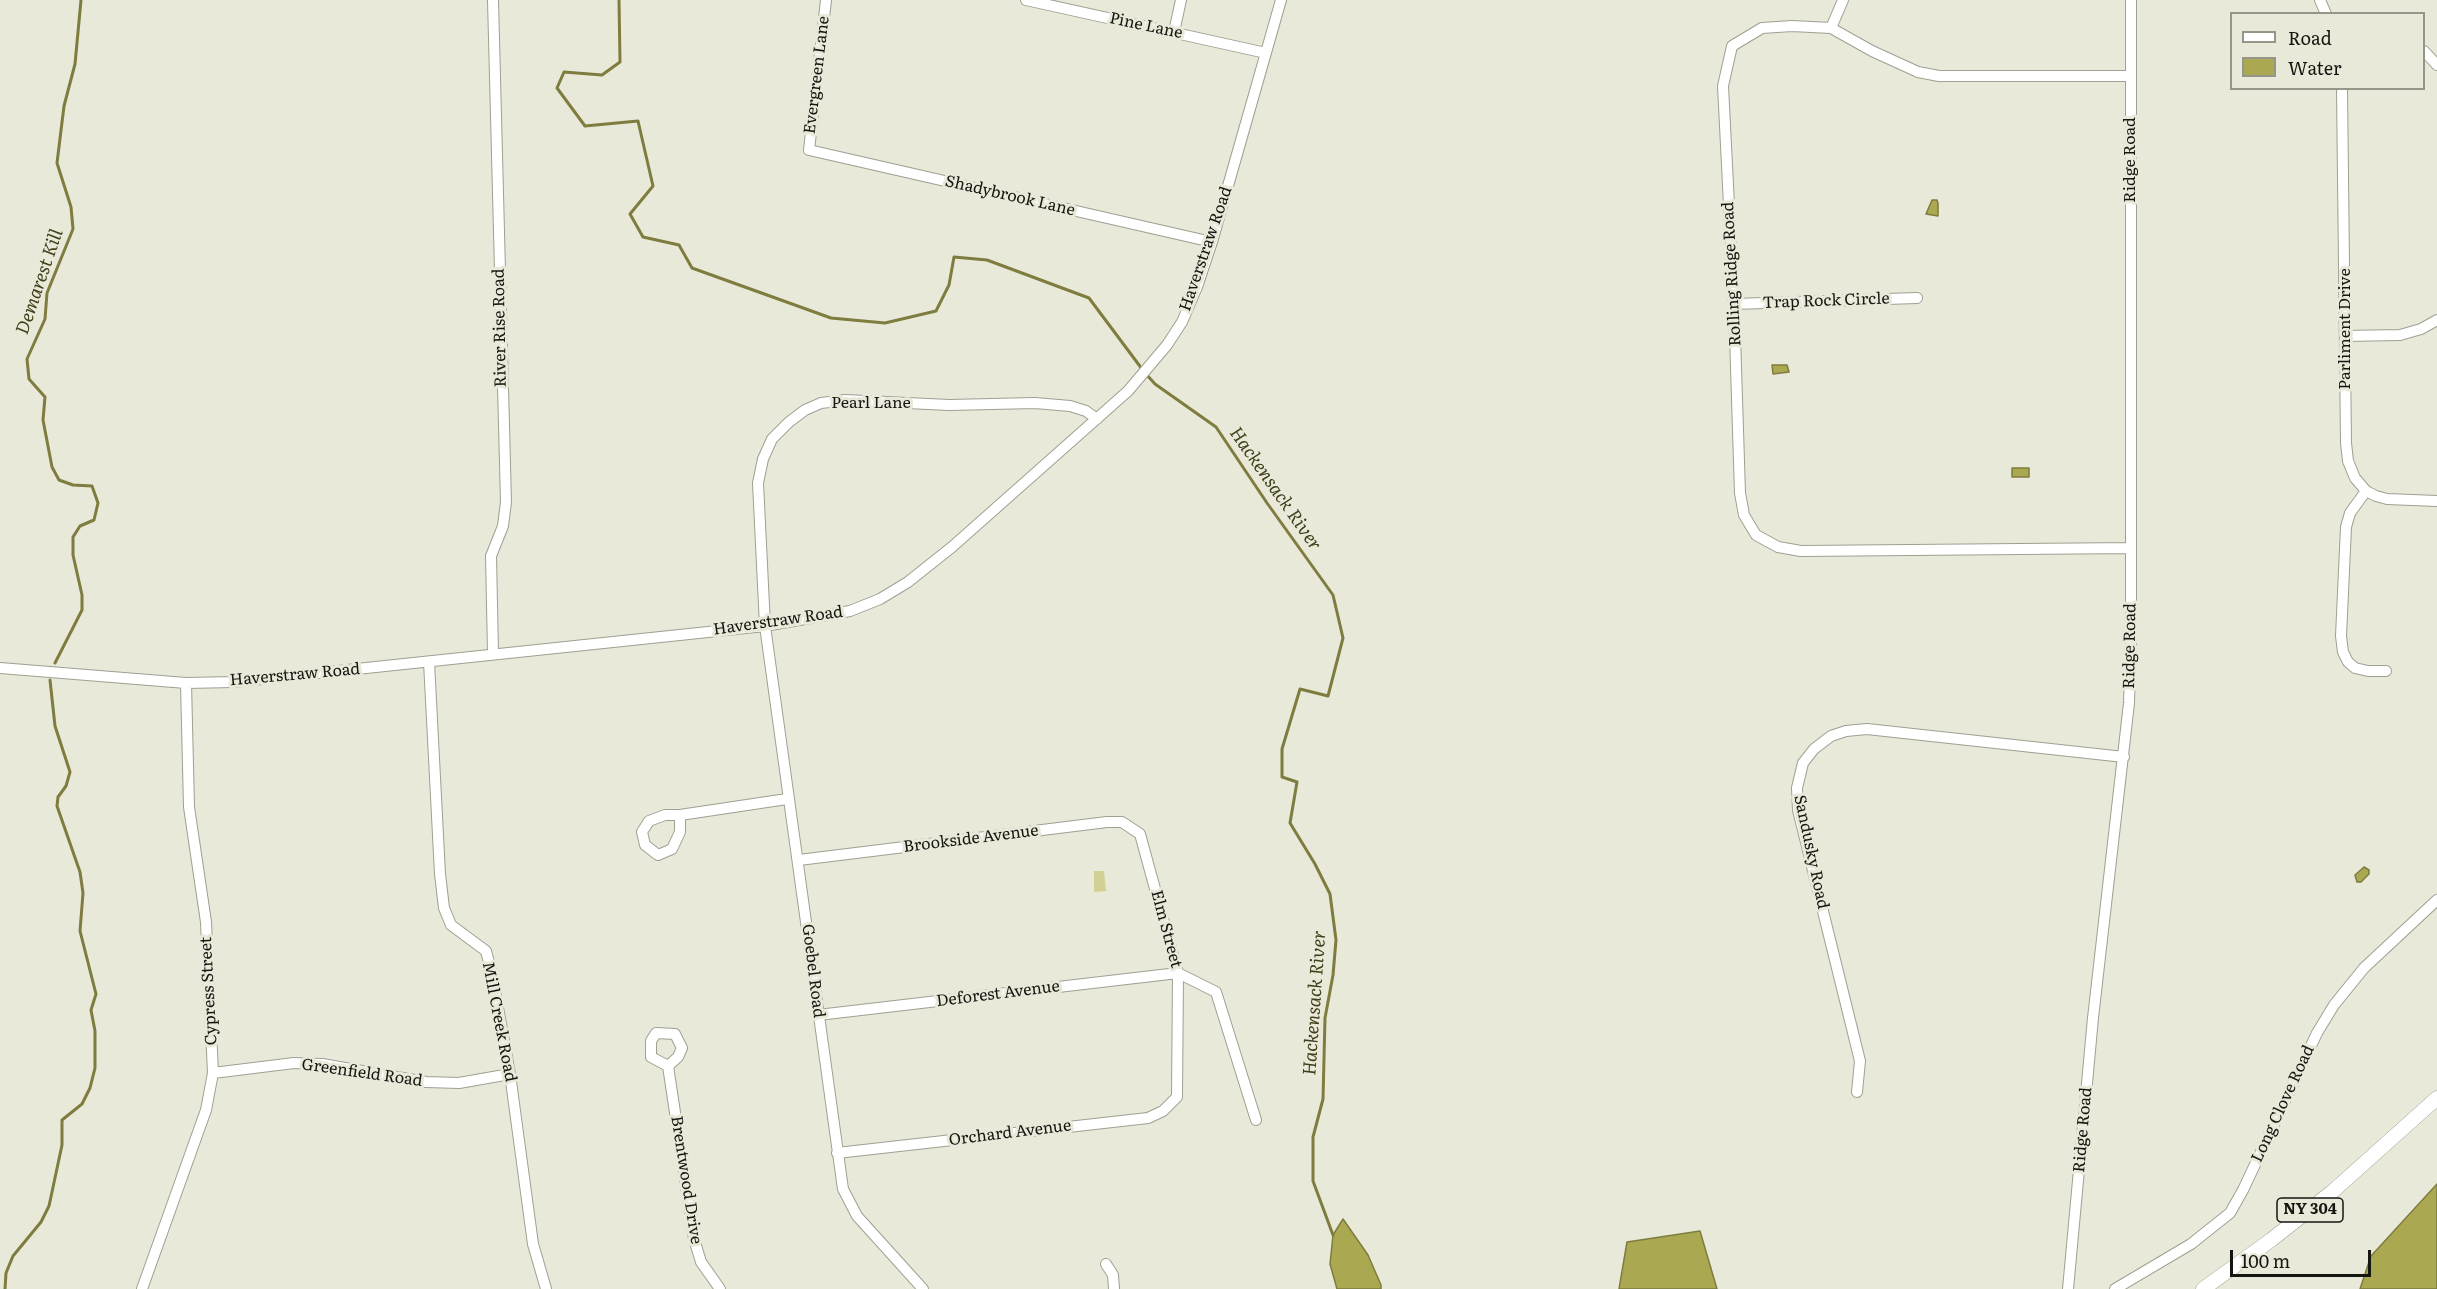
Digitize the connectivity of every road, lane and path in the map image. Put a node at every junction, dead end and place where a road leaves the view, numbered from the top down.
1 (493, 0) edge
2 (826, 0) edge
3 (1026, 0) edge
4 (1181, 0) edge
5 (1281, 0) edge
6 (1843, 0) edge
7 (2131, 0) edge
8 (1831, 28) junction
9 (1174, 32) junction
10 (2425, 52) edge
11 (1266, 53) junction
12 (2437, 65) edge
13 (2130, 76) junction
14 (2342, 90) edge
15 (809, 150) joint
16 (1212, 242) junction
17 (1917, 298) dead end
18 (1734, 304) junction
19 (2437, 320) edge
20 (2345, 336) junction
21 (1097, 419) junction
22 (2366, 491) junction
23 (2437, 501) edge
24 (2131, 548) junction
25 (765, 626) junction
26 (493, 653) junction
27 (429, 662) junction
28 (0, 668) edge
29 (2386, 671) dead end
30 (186, 682) junction
31 (2124, 757) junction
32 (787, 799) junction
33 (681, 815) dead end
34 (1140, 834) joint
35 (799, 860) junction
36 (2437, 900) edge
37 (1178, 973) junction
38 (818, 1015) junction
39 (668, 1066) dead end
40 (213, 1073) junction
41 (510, 1074) junction
42 (1857, 1092) dead end
43 (1177, 1097) joint
44 (2437, 1098) edge
45 (1256, 1120) dead end
46 (837, 1153) junction
47 (1106, 1264) dead end
48 (142, 1289) edge
49 (546, 1289) edge
50 (720, 1289) edge
51 (923, 1289) edge
52 (1114, 1289) edge
53 (2068, 1289) edge
54 (2115, 1289) edge
55 (2203, 1289) edge

1 - 26 street, River Rise Road
2 - 15 street, Evergreen Lane
3 - 9 street, Pine Lane
4 - 9 street
5 - 11 street, Haverstraw Road
6 - 8 street
7 - 13 street, Ridge Road
8 - 13 street, Rolling Ridge Road
8 - 18 street, Rolling Ridge Road
9 - 11 street, Pine Lane
10 - 12 street
11 - 16 street, Haverstraw Road
13 - 24 street, Ridge Road
14 - 20 street, Parliment Drive
15 - 16 street, Shadybrook Lane
16 - 21 street, Haverstraw Road
17 - 18 street, Trap Rock Circle
18 - 24 street, Rolling Ridge Road
19 - 20 street
20 - 22 street, Parliment Drive
21 - 25 street, Haverstraw Road
21 - 25 street, Pearl Lane
22 - 23 street
22 - 29 street
24 - 31 street, Ridge Road
25 - 26 street, Haverstraw Road
25 - 32 street, Goebel Road
26 - 27 street, Haverstraw Road
27 - 30 street, Haverstraw Road
27 - 41 street, Mill Creek Road
28 - 30 street, Haverstraw Road
30 - 40 street, Cypress Street
31 - 42 street, Sandusky Road
31 - 53 street, Ridge Road
32 - 33 street
32 - 35 street, Goebel Road
34 - 35 street, Brookside Avenue
34 - 37 street, Elm Street
35 - 38 street, Goebel Road
36 - 54 street, Long Clove Road
37 - 38 street, Deforest Avenue
37 - 43 street, Elm Street
37 - 45 street
38 - 46 street, Goebel Road
39 - 50 street, Brentwood Drive
40 - 41 street, Greenfield Road
40 - 48 street, Cypress Street
41 - 49 street, Mill Creek Road
43 - 46 street, Orchard Avenue
44 - 55 main road, NY 304
46 - 51 street, Goebel Road
47 - 52 street

